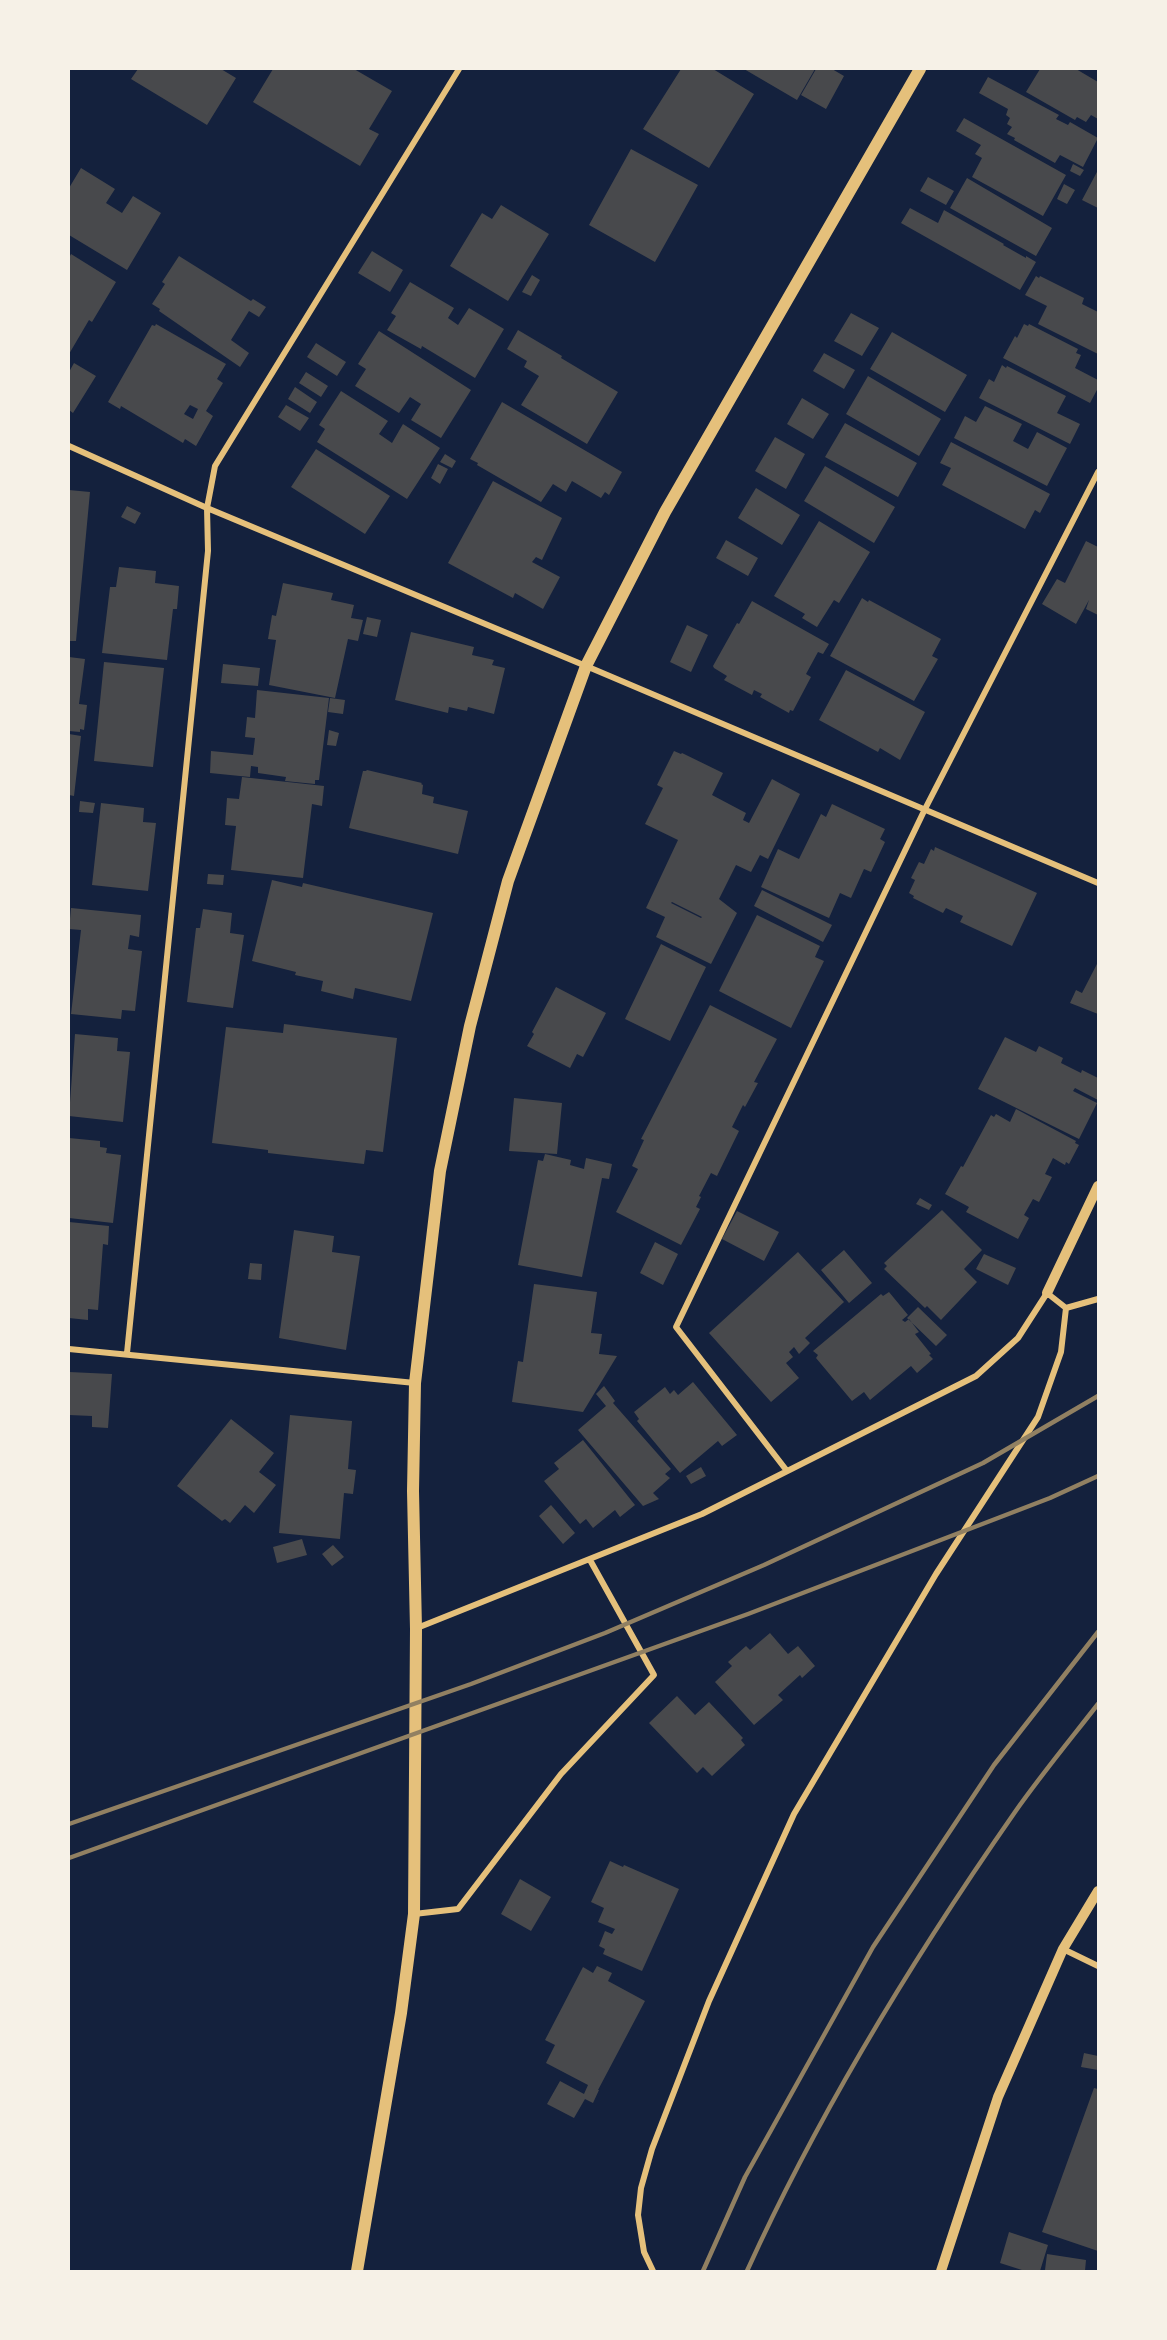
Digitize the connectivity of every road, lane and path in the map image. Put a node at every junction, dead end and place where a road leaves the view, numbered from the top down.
1 (459, 69) edge
2 (920, 69) edge
3 (69, 446) edge
4 (1098, 472) edge
5 (207, 508) junction
6 (586, 666) junction
7 (925, 809) junction
8 (1098, 883) edge
9 (1098, 1186) edge
10 (1047, 1293) junction
11 (1098, 1299) edge
12 (1066, 1308) junction
13 (69, 1349) edge
14 (127, 1353) junction
15 (415, 1383) junction
16 (787, 1471) junction
17 (590, 1560) junction
18 (416, 1629) junction
19 (1098, 1890) edge
20 (414, 1914) junction
21 (1063, 1949) junction
22 (1098, 1966) edge
23 (357, 2271) edge
24 (653, 2271) edge
25 (941, 2271) edge

1 - 5 street
2 - 6 main road
3 - 5 street
4 - 7 street
5 - 6 street
5 - 14 street
6 - 7 street
6 - 15 main road
7 - 8 street
7 - 16 street
9 - 10 street
10 - 12 street
10 - 16 street
11 - 12 street
12 - 24 street
13 - 14 street
14 - 15 street
15 - 18 main road
16 - 17 street
17 - 18 street
17 - 20 street
18 - 20 main road
19 - 21 street
20 - 23 main road
21 - 22 street
21 - 25 street

